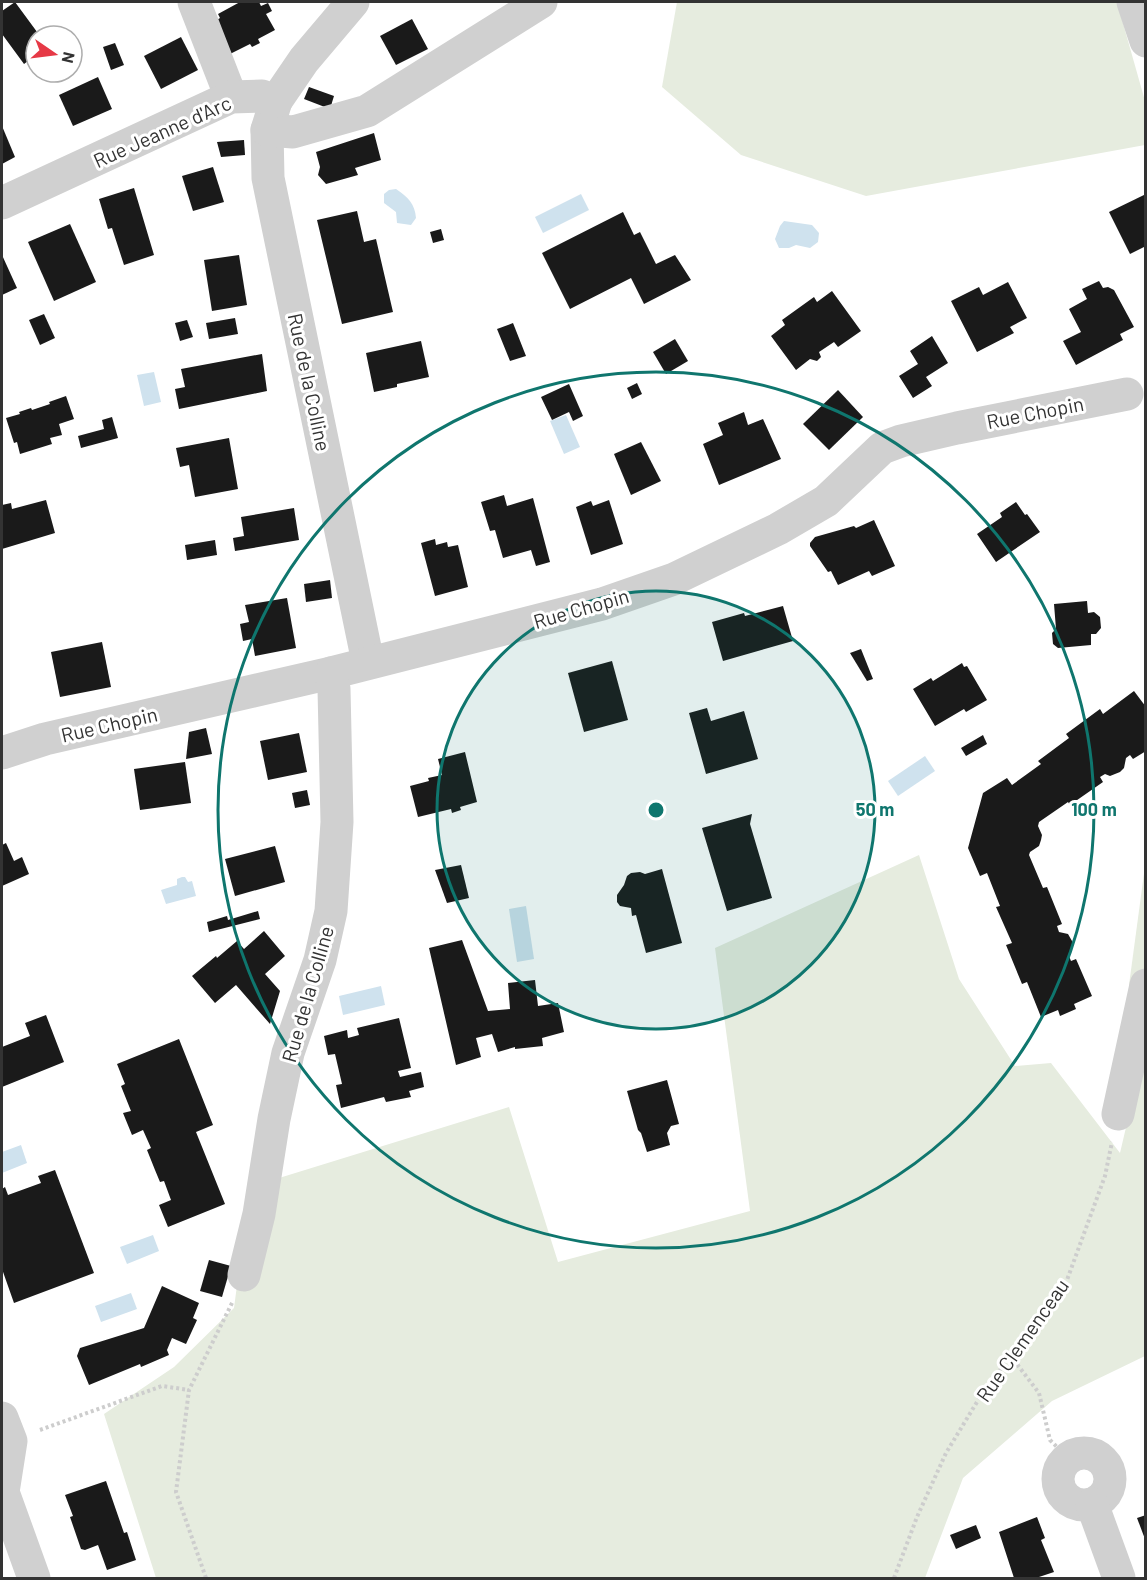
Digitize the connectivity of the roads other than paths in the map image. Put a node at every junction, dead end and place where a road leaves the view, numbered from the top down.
1 (194, 2) edge
2 (353, 2) edge
3 (541, 2) edge
4 (1133, 2) edge
5 (1146, 41) edge
6 (231, 97) junction
7 (271, 116) junction
8 (2, 203) edge
9 (1127, 394) dead end
10 (368, 662) junction
11 (331, 674) junction
12 (2, 753) edge
13 (1146, 985) edge
14 (1118, 1114) road end
15 (244, 1275) road end
16 (6, 1430) edge
17 (1068, 1458) road end
18 (34, 1578) edge
19 (1119, 1578) edge

1 - 6 street
2 - 7 street
3 - 7 street, Rue Jeanne d'Arc
4 - 5 street
6 - 7 street, Rue Jeanne d'Arc
6 - 8 street, Rue Jeanne d'Arc
7 - 10 street, Rue de la Colline
9 - 10 street, Rue Chopin
10 - 11 street, Rue Chopin
11 - 12 street, Rue Chopin
11 - 15 street, Rue de la Colline
13 - 14 street
16 - 18 street
17 - 19 street

